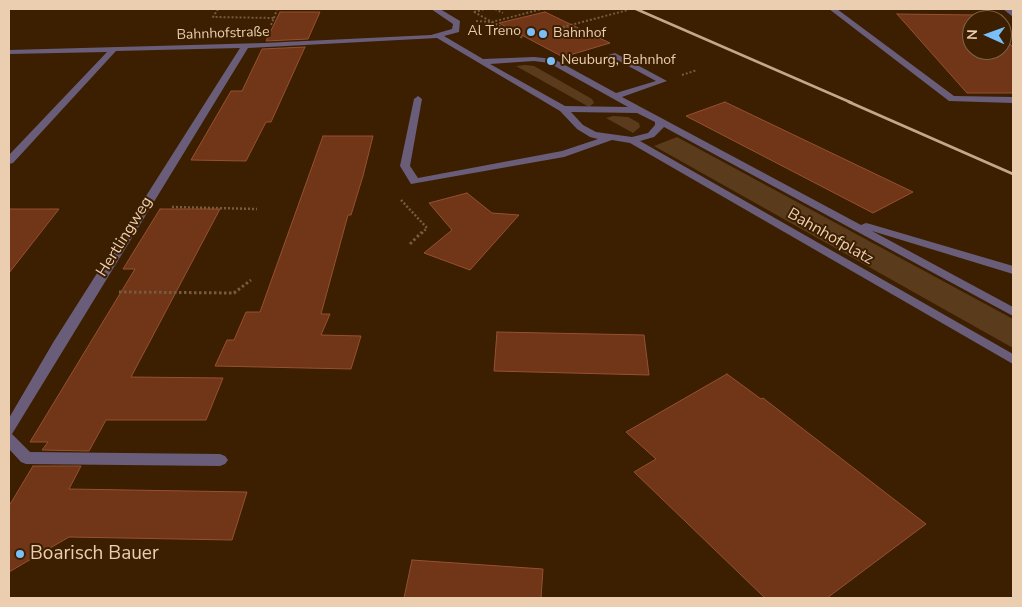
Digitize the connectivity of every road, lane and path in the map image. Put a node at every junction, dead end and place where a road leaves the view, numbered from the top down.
1 (218, 9) edge
2 (290, 9) edge
3 (435, 9) edge
4 (485, 9) edge
5 (495, 9) edge
6 (530, 9) edge
7 (542, 9) edge
8 (833, 9) edge
9 (1006, 9) edge
10 (628, 10) edge
11 (534, 11) junction
12 (503, 13) dead end
13 (1013, 15) edge
14 (274, 18) junction
15 (455, 21) junction
16 (492, 22) junction
17 (555, 30) dead end
18 (439, 36) junction
19 (523, 38) dead end
20 (264, 45) junction
21 (245, 46) junction
22 (114, 50) junction
23 (9, 52) edge
24 (612, 55) dead end
25 (481, 62) junction
26 (616, 96) junction
27 (418, 99) dead end
28 (1013, 100) edge
29 (563, 109) junction
30 (642, 110) junction
31 (659, 121) junction
32 (609, 138) junction
33 (632, 140) junction
34 (9, 161) edge
35 (405, 166) junction
36 (145, 207) junction
37 (257, 209) dead end
38 (840, 218) junction
39 (410, 244) dead end
40 (1013, 270) edge
41 (251, 280) dead end
42 (91, 292) junction
43 (1013, 312) edge
44 (1013, 360) edge
45 (9, 430) edge
46 (9, 439) edge
47 (220, 460) dead end

1 - 14 path
2 - 14 path
3 - 15 street
4 - 16 path
5 - 12 path
6 - 11 path
7 - 11 path
8 - 28 street
9 - 13 street
10 - 17 path
11 - 16 path
14 - 20 path
15 - 16 path
15 - 18 street
16 - 19 path
18 - 20 street, Bahnhofstraße
18 - 25 street, Bahnhofplatz
20 - 21 street, Bahnhofstraße
21 - 22 street, Bahnhofstraße
21 - 36 street, Hertlingweg
22 - 23 street, Bahnhofstraße
22 - 34 street
24 - 26 street
25 - 26 street
25 - 29 street, Bahnhofplatz
26 - 30 street
27 - 35 street
29 - 30 street, Bahnhofplatz
29 - 32 street, Bahnhofplatz
30 - 31 street
31 - 33 street, Bahnhofplatz
31 - 38 street
32 - 33 street, Bahnhofplatz
32 - 35 street
33 - 44 street, Bahnhofplatz
35 - 39 path
36 - 37 path
36 - 42 street, Hertlingweg
38 - 40 street
38 - 43 street
41 - 42 path
42 - 45 street, Hertlingweg
46 - 47 street

